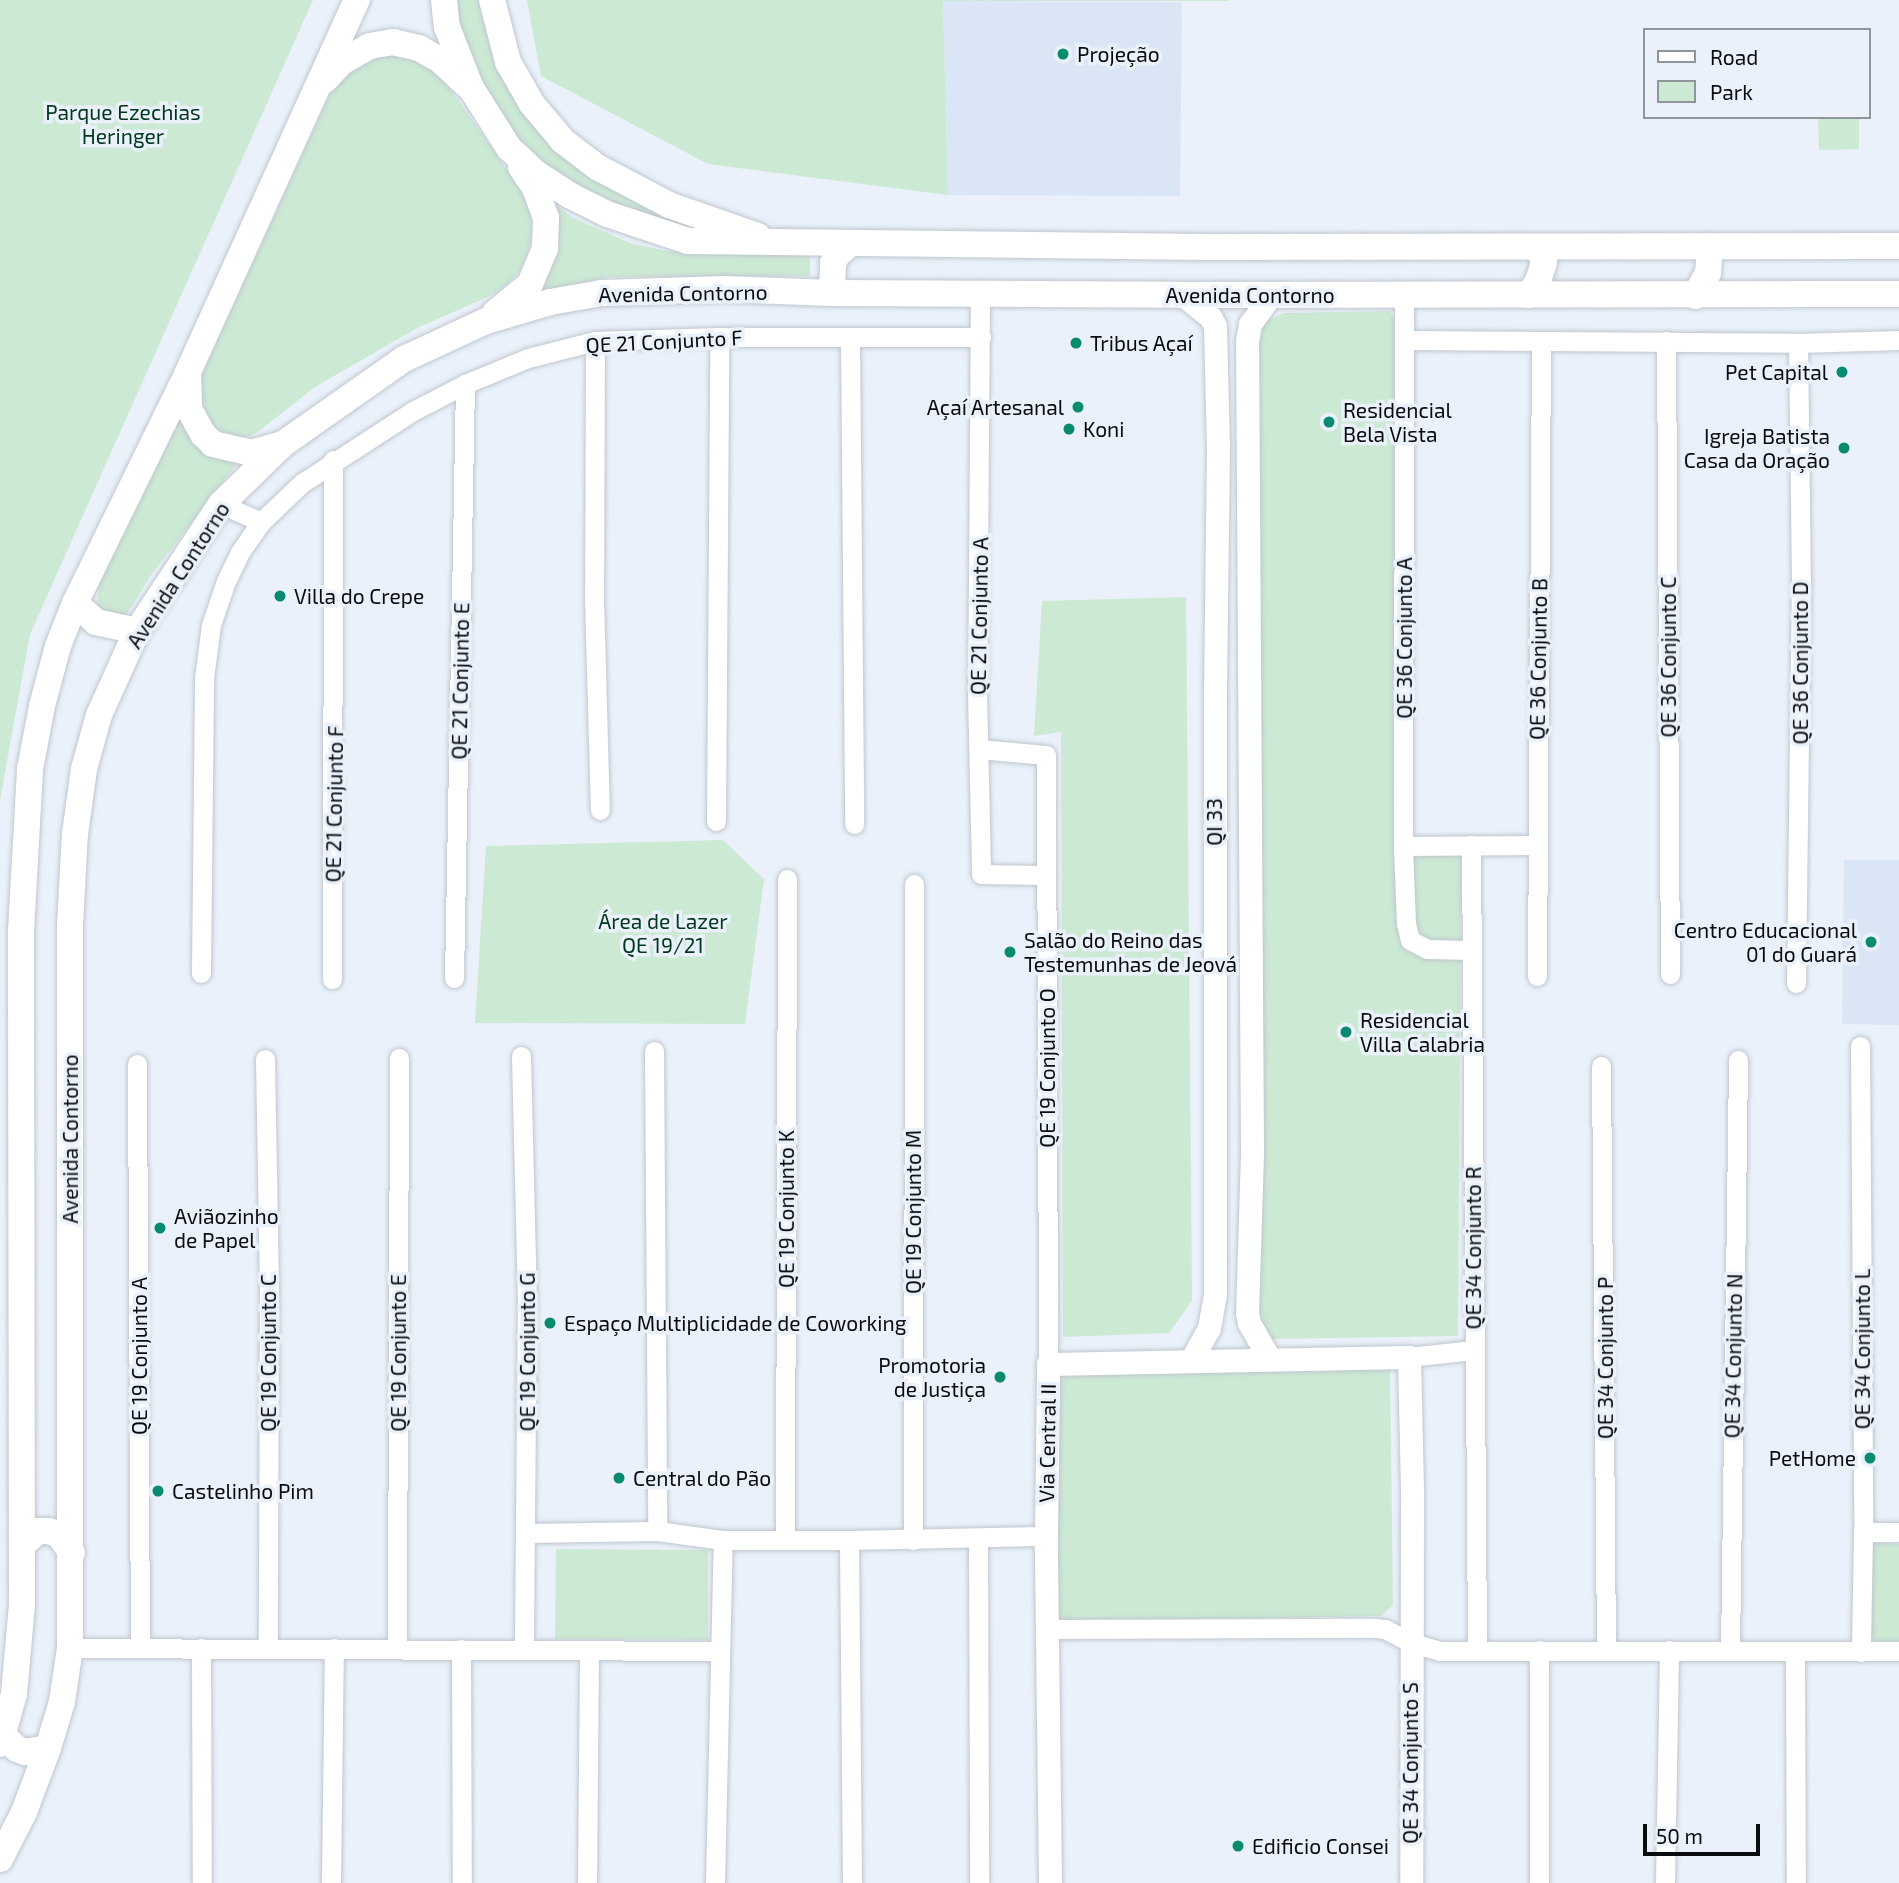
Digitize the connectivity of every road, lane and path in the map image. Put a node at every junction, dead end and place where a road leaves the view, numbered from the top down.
1 (357, 0) edge
2 (444, 0) edge
3 (492, 0) edge
4 (317, 88) junction
5 (471, 88) junction
6 (509, 148) junction
7 (851, 243) junction
8 (780, 244) junction
9 (1710, 246) junction
10 (1899, 246) edge
11 (1538, 247) junction
12 (832, 293) junction
13 (980, 293) junction
14 (1897, 293) edge
15 (1183, 295) junction
16 (1271, 295) junction
17 (1529, 295) junction
18 (1404, 296) junction
19 (1695, 296) junction
20 (486, 321) junction
21 (719, 337) junction
22 (850, 337) junction
23 (981, 337) junction
24 (1406, 340) junction
25 (1899, 340) edge
26 (595, 341) junction
27 (1541, 341) junction
28 (1666, 341) junction
29 (1798, 343) junction
30 (188, 372) junction
31 (465, 384) junction
32 (283, 444) junction
33 (1218, 446) junction
34 (1248, 447) junction
35 (333, 460) junction
36 (221, 505) junction
37 (261, 522) junction
38 (75, 603) junction
39 (136, 631) junction
40 (979, 750) junction
41 (600, 810) dead end
42 (716, 821) dead end
43 (854, 824) dead end
44 (1471, 845) junction
45 (1536, 845) junction
46 (1403, 846) junction
47 (1046, 875) junction
48 (786, 879) dead end
49 (914, 884) dead end
50 (1472, 950) junction
51 (201, 973) dead end
52 (1670, 974) dead end
53 (1537, 976) dead end
54 (454, 978) dead end
55 (332, 979) dead end
56 (1796, 983) dead end
57 (1860, 1046) dead end
58 (654, 1051) dead end
59 (522, 1056) dead end
60 (399, 1058) dead end
61 (265, 1059) dead end
62 (1738, 1060) dead end
63 (137, 1064) dead end
64 (1601, 1066) dead end
65 (1214, 1150) junction
66 (1252, 1151) junction
67 (1473, 1350) junction
68 (1409, 1357) junction
69 (1269, 1358) junction
70 (1192, 1359) junction
71 (1048, 1364) junction
72 (657, 1531) junction
73 (1863, 1532) junction
74 (1899, 1532) edge
75 (526, 1533) junction
76 (1046, 1536) junction
77 (978, 1538) junction
78 (723, 1540) junction
79 (785, 1540) junction
80 (849, 1540) junction
81 (913, 1540) junction
82 (22, 1545) junction
83 (72, 1553) junction
84 (1048, 1629) junction
85 (1409, 1642) junction
86 (268, 1647) junction
87 (70, 1648) junction
88 (140, 1648) junction
89 (201, 1648) junction
90 (334, 1648) junction
91 (397, 1648) junction
92 (524, 1648) junction
93 (461, 1649) junction
94 (1606, 1649) junction
95 (1539, 1650) junction
96 (1669, 1650) junction
97 (720, 1651) junction
98 (1477, 1651) junction
99 (1730, 1651) junction
100 (1899, 1651) edge
101 (589, 1652) junction
102 (1795, 1652) junction
103 (1861, 1652) junction
104 (2, 1739) edge
105 (48, 1748) junction
106 (0, 1859) edge
107 (202, 1883) edge
108 (331, 1883) edge
109 (462, 1883) edge
110 (587, 1883) edge
111 (715, 1883) edge
112 (852, 1883) edge
113 (979, 1883) edge
114 (1050, 1883) edge
115 (1411, 1883) edge
116 (1539, 1883) edge
117 (1665, 1883) edge
118 (1796, 1883) edge

1 - 4 main road
2 - 5 main road
3 - 8 main road
4 - 5 main road
4 - 30 main road
5 - 6 main road
6 - 8 main road
6 - 20 main road
7 - 8 main road
7 - 11 main road
7 - 12 main road
9 - 10 main road
9 - 11 main road
9 - 19 main road
11 - 17 main road
12 - 13 main road, Avenida Contorno
12 - 20 main road, Avenida Contorno
13 - 15 main road, Avenida Contorno
13 - 23 street, QE 21 Conjunto A
14 - 19 main road, Avenida Contorno
15 - 16 main road, Avenida Contorno
15 - 33 street, QI 33
16 - 18 main road, Avenida Contorno
16 - 34 street, QI 33
17 - 18 main road, Avenida Contorno
17 - 19 main road, Avenida Contorno
18 - 24 street, QE 36 Conjunto A
20 - 32 main road, Avenida Contorno
21 - 22 street, QE 21 Conjunto F
21 - 26 street, QE 21 Conjunto F
21 - 42 street
22 - 23 street, QE 21 Conjunto F
22 - 43 street
23 - 40 street, QE 21 Conjunto A
24 - 27 street
24 - 46 street, QE 36 Conjunto A
25 - 29 street
26 - 31 street, QE 21 Conjunto F
26 - 41 street
27 - 28 street
27 - 45 street, QE 36 Conjunto B
28 - 29 street
28 - 52 street, QE 36 Conjunto C
29 - 56 street, QE 36 Conjunto D
30 - 32 main road
30 - 38 main road
31 - 35 street, QE 21 Conjunto F
31 - 54 street, QE 21 Conjunto E
32 - 36 main road, Avenida Contorno
33 - 34 street
33 - 65 street, QI 33
34 - 66 street, QI 33
35 - 37 street, QE 21 Conjunto F
35 - 55 street, QE 21 Conjunto F
36 - 37 street
36 - 39 main road, Avenida Contorno
37 - 51 street, QE 21 Conjunto F
38 - 39 main road
38 - 82 main road
39 - 83 main road, Avenida Contorno
40 - 47 street, QE 19 Conjunto O
40 - 47 street, QE 21 Conjunto A
44 - 45 street
44 - 46 street
44 - 50 street, QE 34 Conjunto R
45 - 53 street, QE 36 Conjunto B
46 - 50 street, QE 36 Conjunto A
47 - 71 street, QE 19 Conjunto O
48 - 79 street, QE 19 Conjunto K
49 - 81 street, QE 19 Conjunto M
50 - 67 street, QE 34 Conjunto R
57 - 73 street, QE 34 Conjunto L
58 - 72 street
59 - 75 street, QE 19 Conjunto G
60 - 91 street, QE 19 Conjunto E
61 - 86 street, QE 19 Conjunto C
62 - 99 street, QE 34 Conjunto N
63 - 88 street, QE 19 Conjunto A
64 - 94 street, QE 34 Conjunto P
65 - 66 street
65 - 70 street, QI 33
66 - 69 street, QI 33
67 - 68 street, Via Central II
67 - 98 street, QE 34 Conjunto R
68 - 69 street, Via Central II
68 - 85 street
69 - 70 street, Via Central II
70 - 71 street, Via Central II
71 - 76 street, Via Central II
72 - 75 street
72 - 78 street
73 - 74 street
73 - 103 street, QE 34 Conjunto L
75 - 92 street, QE 19 Conjunto G
76 - 77 street
76 - 84 street, Via Central II
77 - 81 street
77 - 113 street
78 - 79 street
78 - 97 street
79 - 80 street
80 - 81 street
80 - 112 street
82 - 83 main road
82 - 104 main road
83 - 87 main road, Avenida Contorno
84 - 85 street
84 - 114 street, Via Central II
85 - 98 street
85 - 115 street, QE 34 Conjunto S
86 - 89 street
86 - 90 street
87 - 88 street
87 - 105 main road, Avenida Contorno
88 - 89 street
89 - 107 street
90 - 91 street
90 - 108 street
91 - 93 street
92 - 93 street
92 - 101 street
93 - 109 street
94 - 95 street
94 - 96 street
95 - 98 street
95 - 116 street
96 - 99 street
96 - 117 street
97 - 101 street
97 - 111 street
99 - 102 street
100 - 103 street
101 - 110 street
102 - 103 street
102 - 118 street
104 - 105 main road
105 - 106 main road, Avenida Contorno

